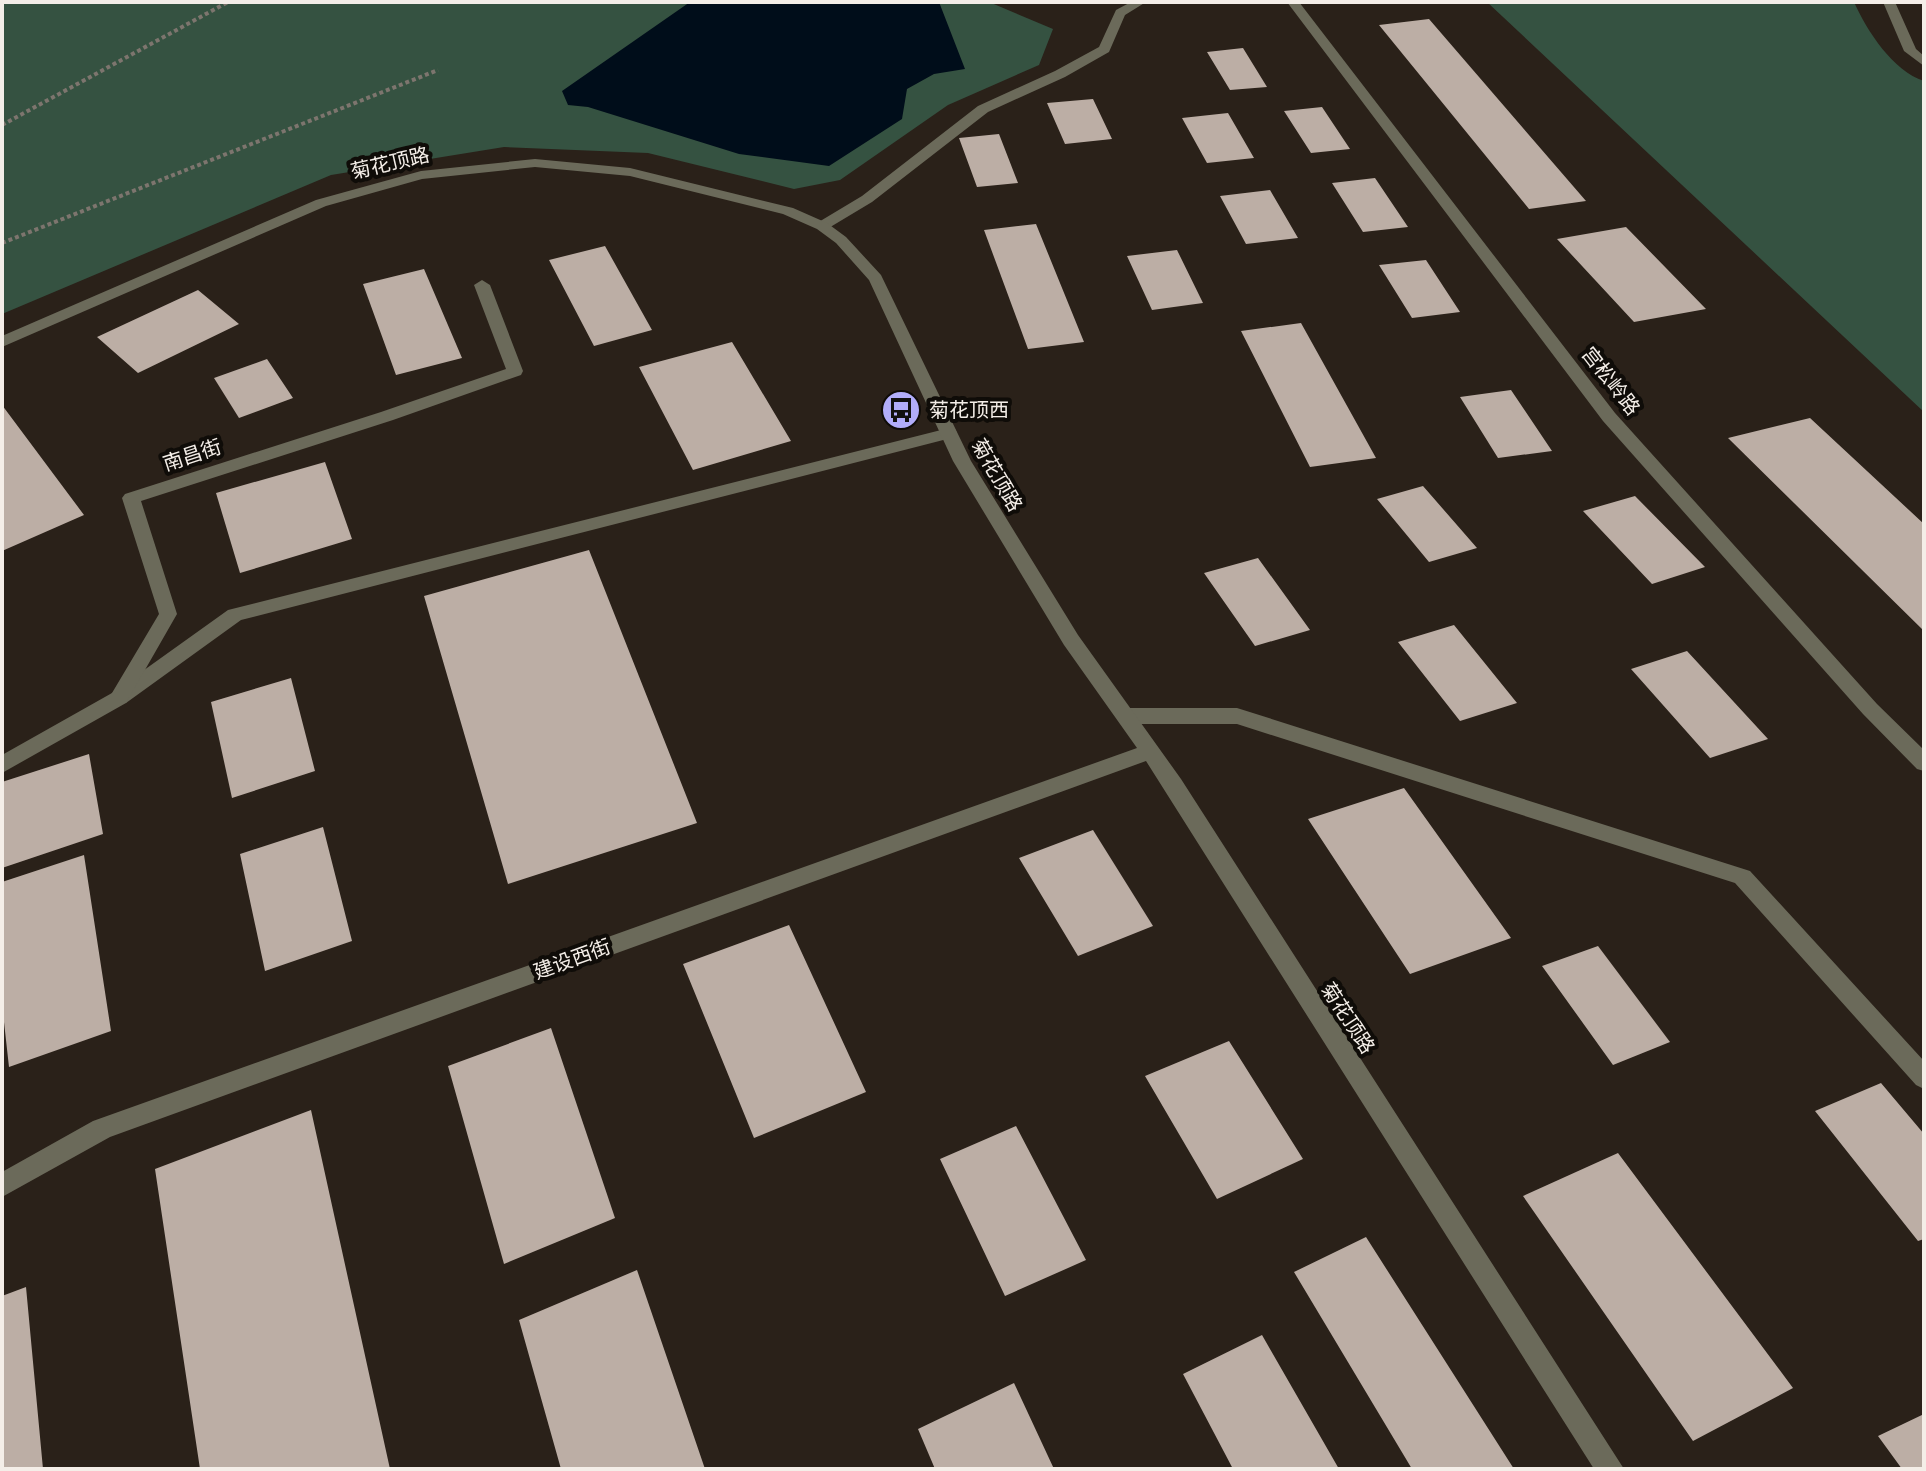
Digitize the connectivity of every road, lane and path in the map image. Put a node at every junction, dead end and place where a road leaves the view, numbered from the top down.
1 (228, 2) edge
2 (1140, 2) edge
3 (1293, 2) edge
4 (1889, 2) edge
5 (1924, 62) edge
6 (438, 70) dead end
7 (2, 125) edge
8 (822, 226) junction
9 (2, 243) edge
10 (482, 285) dead end
11 (2, 342) edge
12 (949, 433) junction
13 (119, 698) junction
14 (1126, 716) junction
15 (1151, 751) junction
16 (1924, 763) edge
17 (2, 765) edge
18 (1924, 1078) edge
19 (2, 1185) edge
20 (1610, 1469) edge

1 - 7 path
2 - 8 street
3 - 16 street, 宫松岭路
4 - 5 street
6 - 9 path
8 - 11 street, 菊花顶路
8 - 12 street, 菊花顶路
10 - 13 street, 南昌街
12 - 13 street
12 - 14 street, 菊花顶路
13 - 17 street, 南昌街
14 - 15 street, 菊花顶路
14 - 18 street
15 - 19 street, 建设西街
15 - 20 street, 菊花顶路

